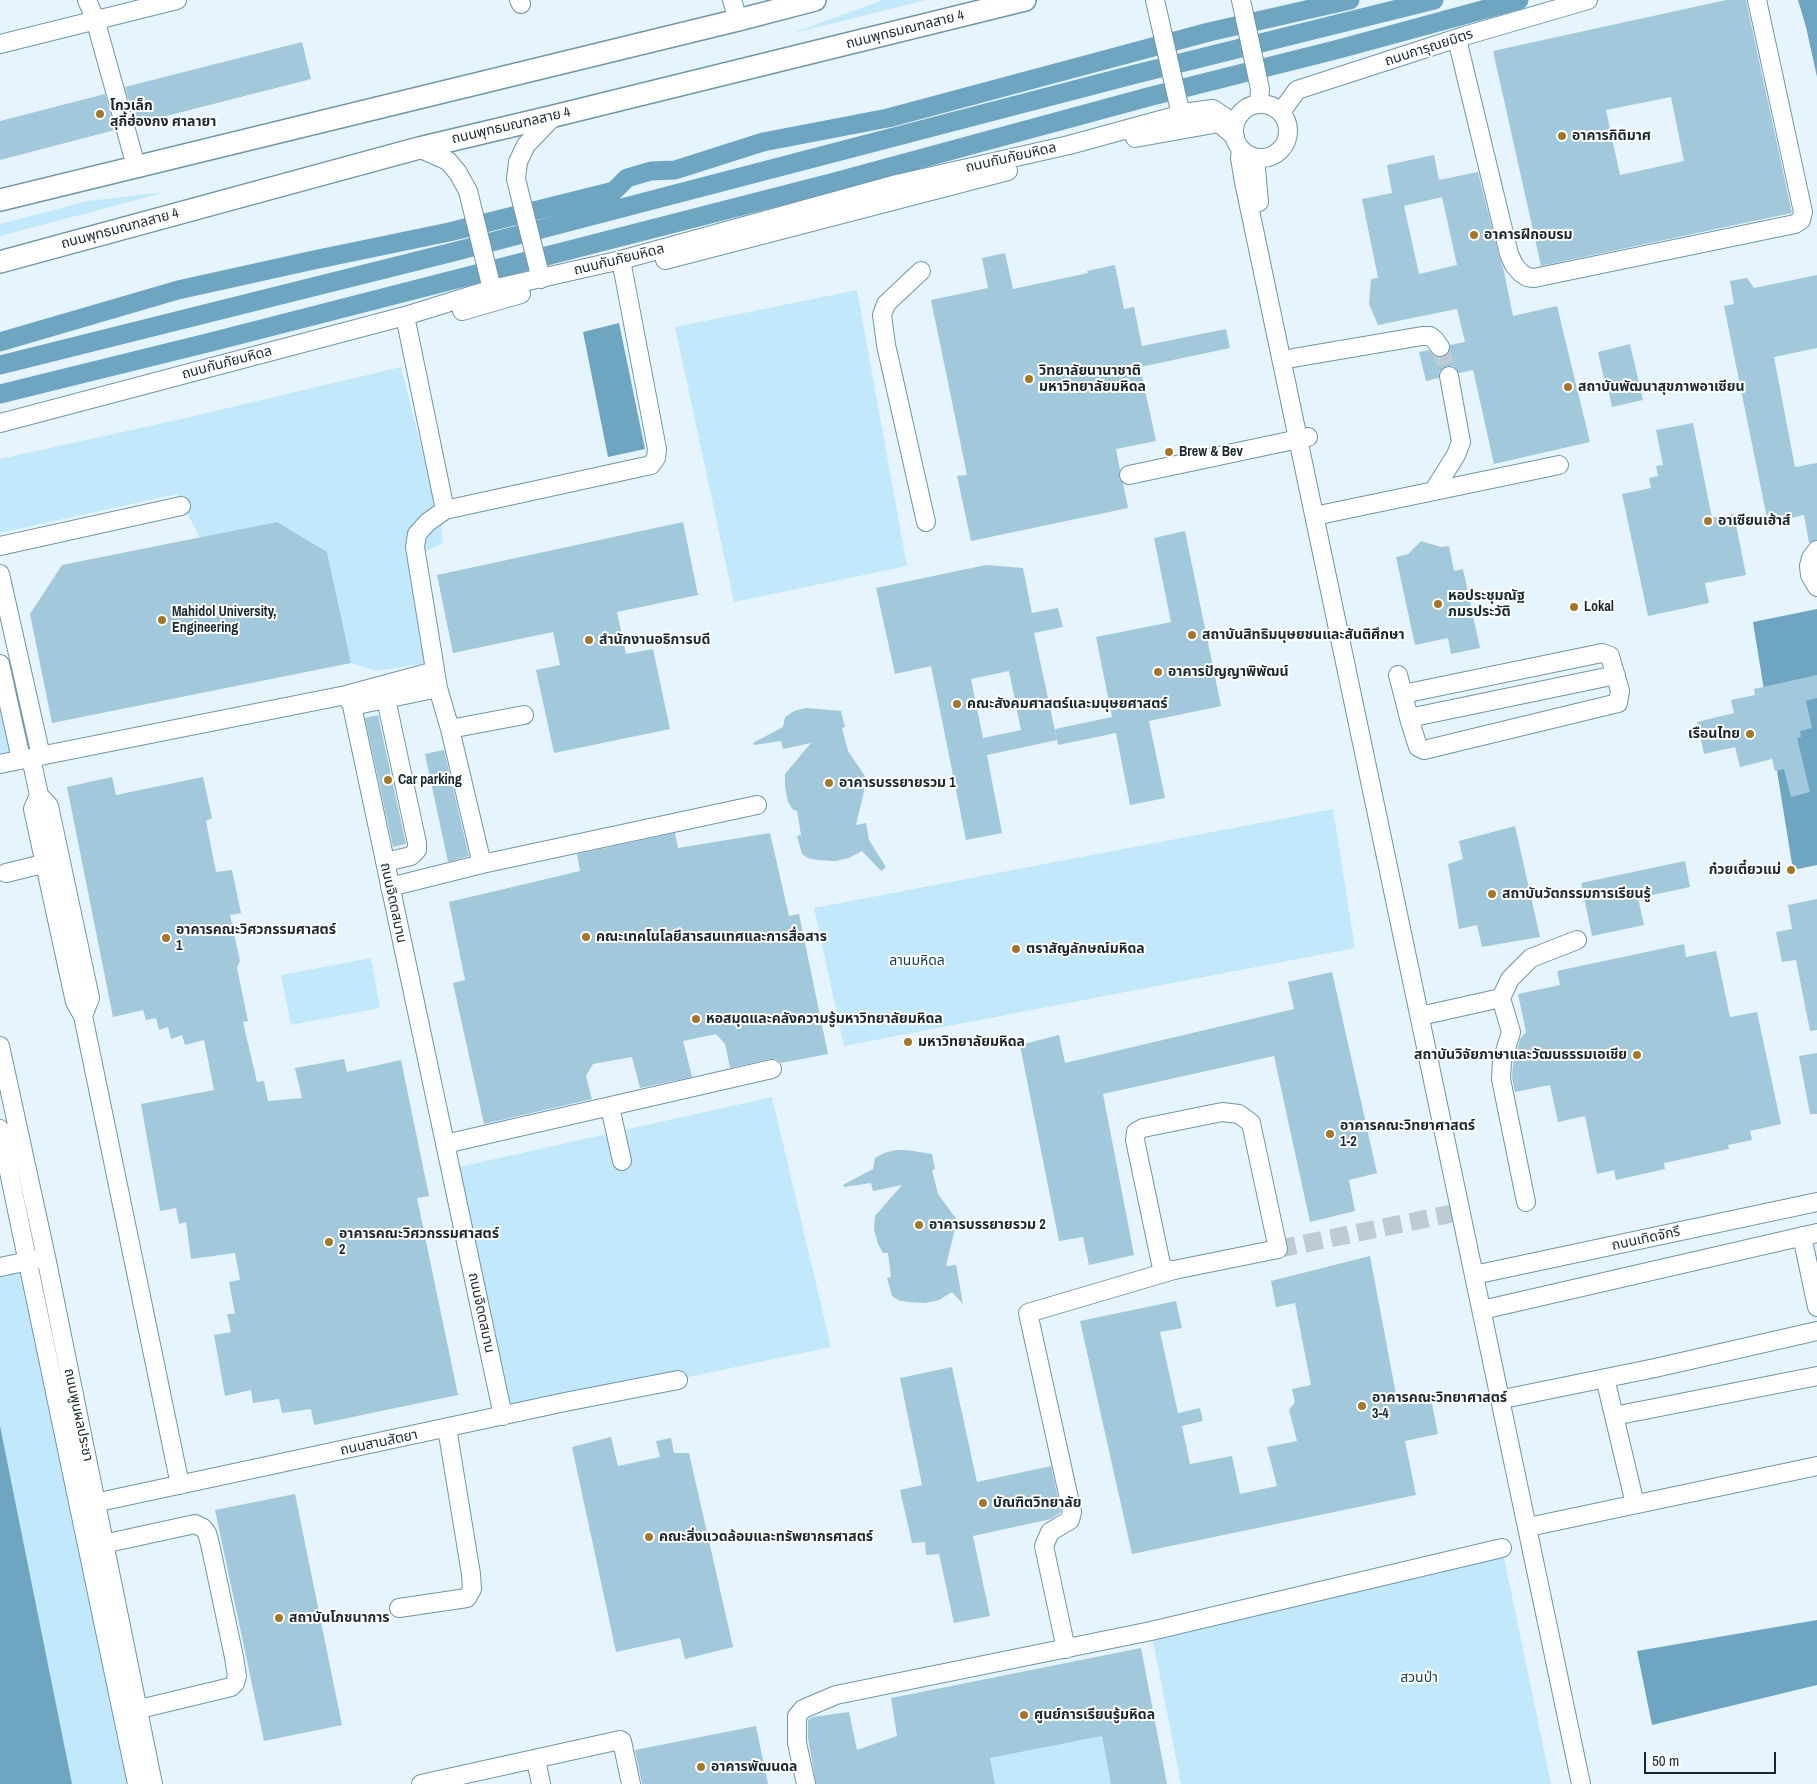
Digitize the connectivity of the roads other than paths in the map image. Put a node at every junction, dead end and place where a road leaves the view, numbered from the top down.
1 (87, 0) edge
2 (177, 0) edge
3 (732, 0) edge
4 (815, 0) edge
5 (1025, 0) edge
6 (1154, 0) edge
7 (1241, 0) edge
8 (1588, 0) edge
9 (1757, 0) edge
10 (95, 19) junction
11 (738, 20) junction
12 (1457, 39) junction
13 (0, 44) edge
14 (1259, 104) junction
15 (1281, 112) junction
16 (1181, 115) junction
17 (554, 116) junction
18 (1242, 142) junction
19 (420, 148) junction
20 (136, 166) junction
21 (0, 200) edge
22 (0, 262) edge
23 (622, 265) junction
24 (921, 271) dead end
25 (541, 279) junction
26 (492, 289) junction
27 (406, 321) junction
28 (1440, 347) tunnel mouth
29 (1293, 358) junction
30 (1449, 376) tunnel mouth
31 (0, 423) edge
32 (0, 432) edge
33 (1303, 438) junction
34 (1559, 465) dead end
35 (1129, 475) dead end
36 (1434, 490) junction
37 (181, 506) dead end
38 (445, 510) junction
39 (1324, 514) junction
40 (926, 522) dead end
41 (0, 546) edge
42 (1817, 550) edge
43 (0, 574) edge
44 (1817, 587) edge
45 (0, 664) edge
46 (1616, 674) junction
47 (1398, 675) dead end
48 (436, 680) junction
49 (1402, 694) junction
50 (386, 699) junction
51 (349, 701) junction
52 (524, 715) dead end
53 (1409, 718) junction
54 (450, 729) junction
55 (31, 758) junction
56 (0, 764) edge
57 (757, 805) dead end
58 (53, 861) junction
59 (385, 862) junction
60 (482, 864) junction
61 (6, 873) dead end
62 (390, 887) junction
63 (1577, 940) dead end
64 (1501, 998) junction
65 (1429, 1014) junction
66 (0, 1046) edge
67 (772, 1070) dead end
68 (610, 1107) junction
69 (0, 1129) edge
70 (445, 1144) junction
71 (622, 1162) dead end
72 (1526, 1202) dead end
73 (1817, 1202) edge
74 (1810, 1234) edge
75 (46, 1257) junction
76 (28, 1261) junction
77 (0, 1267) edge
78 (1174, 1270) junction
79 (1478, 1274) junction
80 (1817, 1307) edge
81 (1486, 1310) junction
82 (1817, 1331) edge
83 (1817, 1376) edge
84 (1605, 1378) junction
85 (678, 1380) dead end
86 (1508, 1398) junction
87 (503, 1416) junction
88 (1614, 1416) junction
89 (447, 1428) junction
90 (1817, 1466) edge
91 (180, 1485) junction
92 (1635, 1504) junction
93 (88, 1505) junction
94 (1533, 1526) junction
95 (96, 1545) junction
96 (1502, 1548) dead end
97 (399, 1608) dead end
98 (1066, 1649) junction
99 (130, 1712) junction
100 (536, 1760) junction
101 (137, 1784) edge
102 (153, 1784) edge
103 (421, 1784) edge
104 (542, 1784) edge
105 (631, 1784) edge
106 (806, 1784) edge
107 (1581, 1784) edge
108 (1590, 1784) edge

1 - 10 street
2 - 10 street
3 - 11 street
4 - 11 main road
5 - 17 main road, ถนนพุทธมณฑลสาย 4
6 - 16 street
7 - 14 street
8 - 12 street, ถนนการุณยมิตร
9 - 12 street
10 - 13 street
10 - 20 street
11 - 20 main road
12 - 15 street, ถนนการุณยมิตร
14 - 15 street
14 - 18 street
15 - 18 street
16 - 18 street, ถนนกันภัยมหิดล
16 - 23 street, ถนนกันภัยมหิดล
17 - 19 main road, ถนนพุทธมณฑลสาย 4
17 - 25 street
18 - 23 street, ถนนกันภัยมหิดล
18 - 29 street
18 - 33 street
19 - 22 main road, ถนนพุทธมณฑลสาย 4
19 - 26 street
20 - 21 main road
23 - 25 street, ถนนกันภัยมหิดล
23 - 27 street, ถนนกันภัยมหิดล
23 - 38 street
24 - 40 street
25 - 26 street, ถนนกันภัยมหิดล
26 - 27 street, ถนนกันภัยมหิดล
27 - 31 street, ถนนกันภัยมหิดล
27 - 32 street, ถนนกันภัยมหิดล
27 - 38 street
28 - 29 street
29 - 33 street
30 - 36 street
33 - 35 street
33 - 39 street
33 - 79 street
34 - 36 street
36 - 39 street
37 - 41 street
38 - 48 street
39 - 65 street
42 - 44 street
43 - 55 street
45 - 55 street
46 - 49 street
46 - 53 street
46 - 53 street
47 - 49 street
48 - 50 street
48 - 51 street
48 - 54 street
49 - 53 street
50 - 51 street
50 - 59 street
51 - 55 street
51 - 59 street, ถนนจิตตสมาน
52 - 54 street
54 - 60 street
55 - 56 street
55 - 58 street
57 - 60 street
58 - 61 street
58 - 91 street
59 - 62 street, ถนนจิตตสมาน
60 - 62 street
62 - 70 street, ถนนจิตตสมาน
63 - 64 street
64 - 65 street
64 - 72 street
65 - 79 street
66 - 75 street, ถนนพูนผลประชา
67 - 68 street
68 - 70 street
68 - 71 street
69 - 76 street, ถนนพูนผลประชา
70 - 87 street, ถนนจิตตสมาน
73 - 79 street, ถนนเทิดจักรี
74 - 80 street
74 - 81 street
75 - 76 street
75 - 93 street, ถนนพูนผลประชา
76 - 77 street
76 - 93 street, ถนนพูนผลประชา
78 - 78 street
78 - 98 street
79 - 81 street
81 - 86 street
81 - 107 street
82 - 84 street
83 - 88 street
84 - 86 street
84 - 88 street
85 - 87 street, ถนนสานสัตยา
86 - 94 street
87 - 89 street, ถนนสานสัตยา
88 - 92 street
89 - 91 street, ถนนสานสัตยา
89 - 97 street
90 - 92 street
91 - 93 street, ถนนสานสัตยา
92 - 94 street
93 - 95 street, ถนนพูนผลประชา
94 - 108 street
95 - 99 street, ถนนพูนผลประชา
95 - 99 street
96 - 98 street
98 - 106 street
99 - 101 street, ถนนพูนผลประชา
99 - 102 street, ถนนพูนผลประชา
100 - 103 street
100 - 104 street
100 - 105 street

